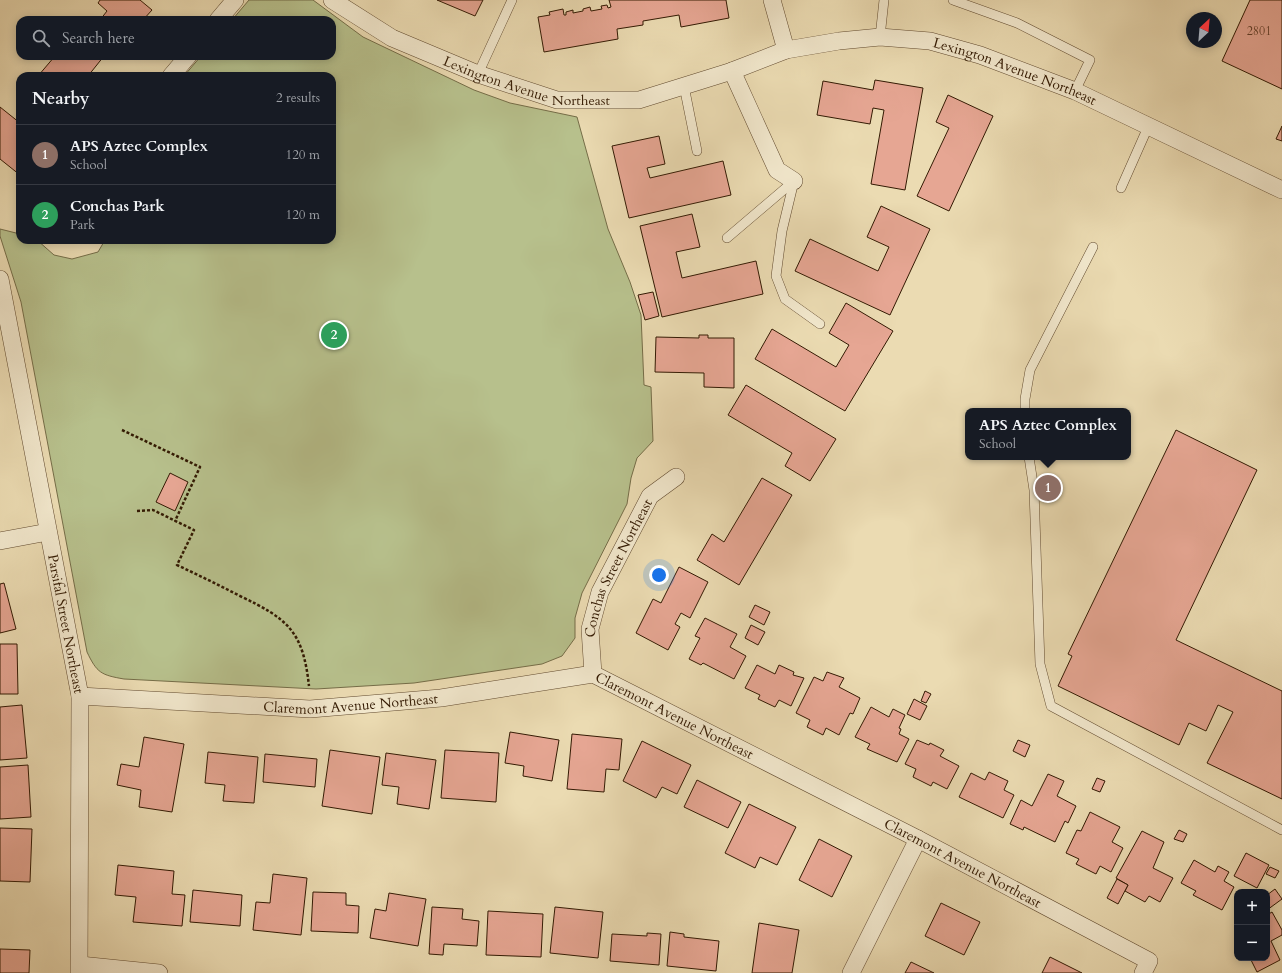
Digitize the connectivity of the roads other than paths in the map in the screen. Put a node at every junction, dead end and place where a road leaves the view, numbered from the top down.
1 (235, 0) edge
2 (332, 0) edge
3 (512, 0) edge
4 (772, 0) edge
5 (884, 0) edge
6 (953, 0) edge
7 (221, 16) edge
8 (880, 37) junction
9 (786, 50) junction
10 (185, 60) edge
11 (732, 71) junction
12 (174, 72) edge
13 (478, 74) junction
14 (684, 86) junction
15 (1075, 91) junction
16 (1148, 127) junction
17 (697, 151) dead end
18 (794, 181) junction
19 (1121, 188) dead end
20 (1282, 190) edge
21 (727, 238) dead end
22 (1093, 247) dead end
23 (0, 279) edge
24 (820, 324) dead end
25 (1025, 408) edge
26 (1029, 460) edge
27 (676, 477) dead end
28 (48, 532) junction
29 (0, 540) edge
30 (593, 674) junction
31 (80, 696) junction
32 (1282, 830) edge
33 (918, 839) junction
34 (1146, 967) edge
35 (80, 969) edge
36 (159, 973) edge
37 (851, 973) edge

1 - 7 street
2 - 13 street, Lexington Avenue Northeast
3 - 13 lane
4 - 9 street
5 - 8 lane
6 - 15 lane
8 - 9 street, Lexington Avenue Northeast
8 - 15 street, Lexington Avenue Northeast
9 - 11 street, Lexington Avenue Northeast
10 - 12 street
11 - 14 street, Lexington Avenue Northeast
11 - 18 street
13 - 14 street, Lexington Avenue Northeast
14 - 17 lane
15 - 16 street, Lexington Avenue Northeast
16 - 19 lane
16 - 20 street, Lexington Avenue Northeast
18 - 21 lane
18 - 24 lane
22 - 25 lane
23 - 28 street, Parsifal Street Northeast
26 - 32 lane
27 - 30 street, Conchas Street Northeast
28 - 29 street
28 - 31 street, Parsifal Street Northeast
30 - 31 street, Claremont Avenue Northeast
30 - 33 street, Claremont Avenue Northeast
31 - 35 street, Parsifal Street Northeast
33 - 34 street, Claremont Avenue Northeast
33 - 37 street
35 - 36 street

